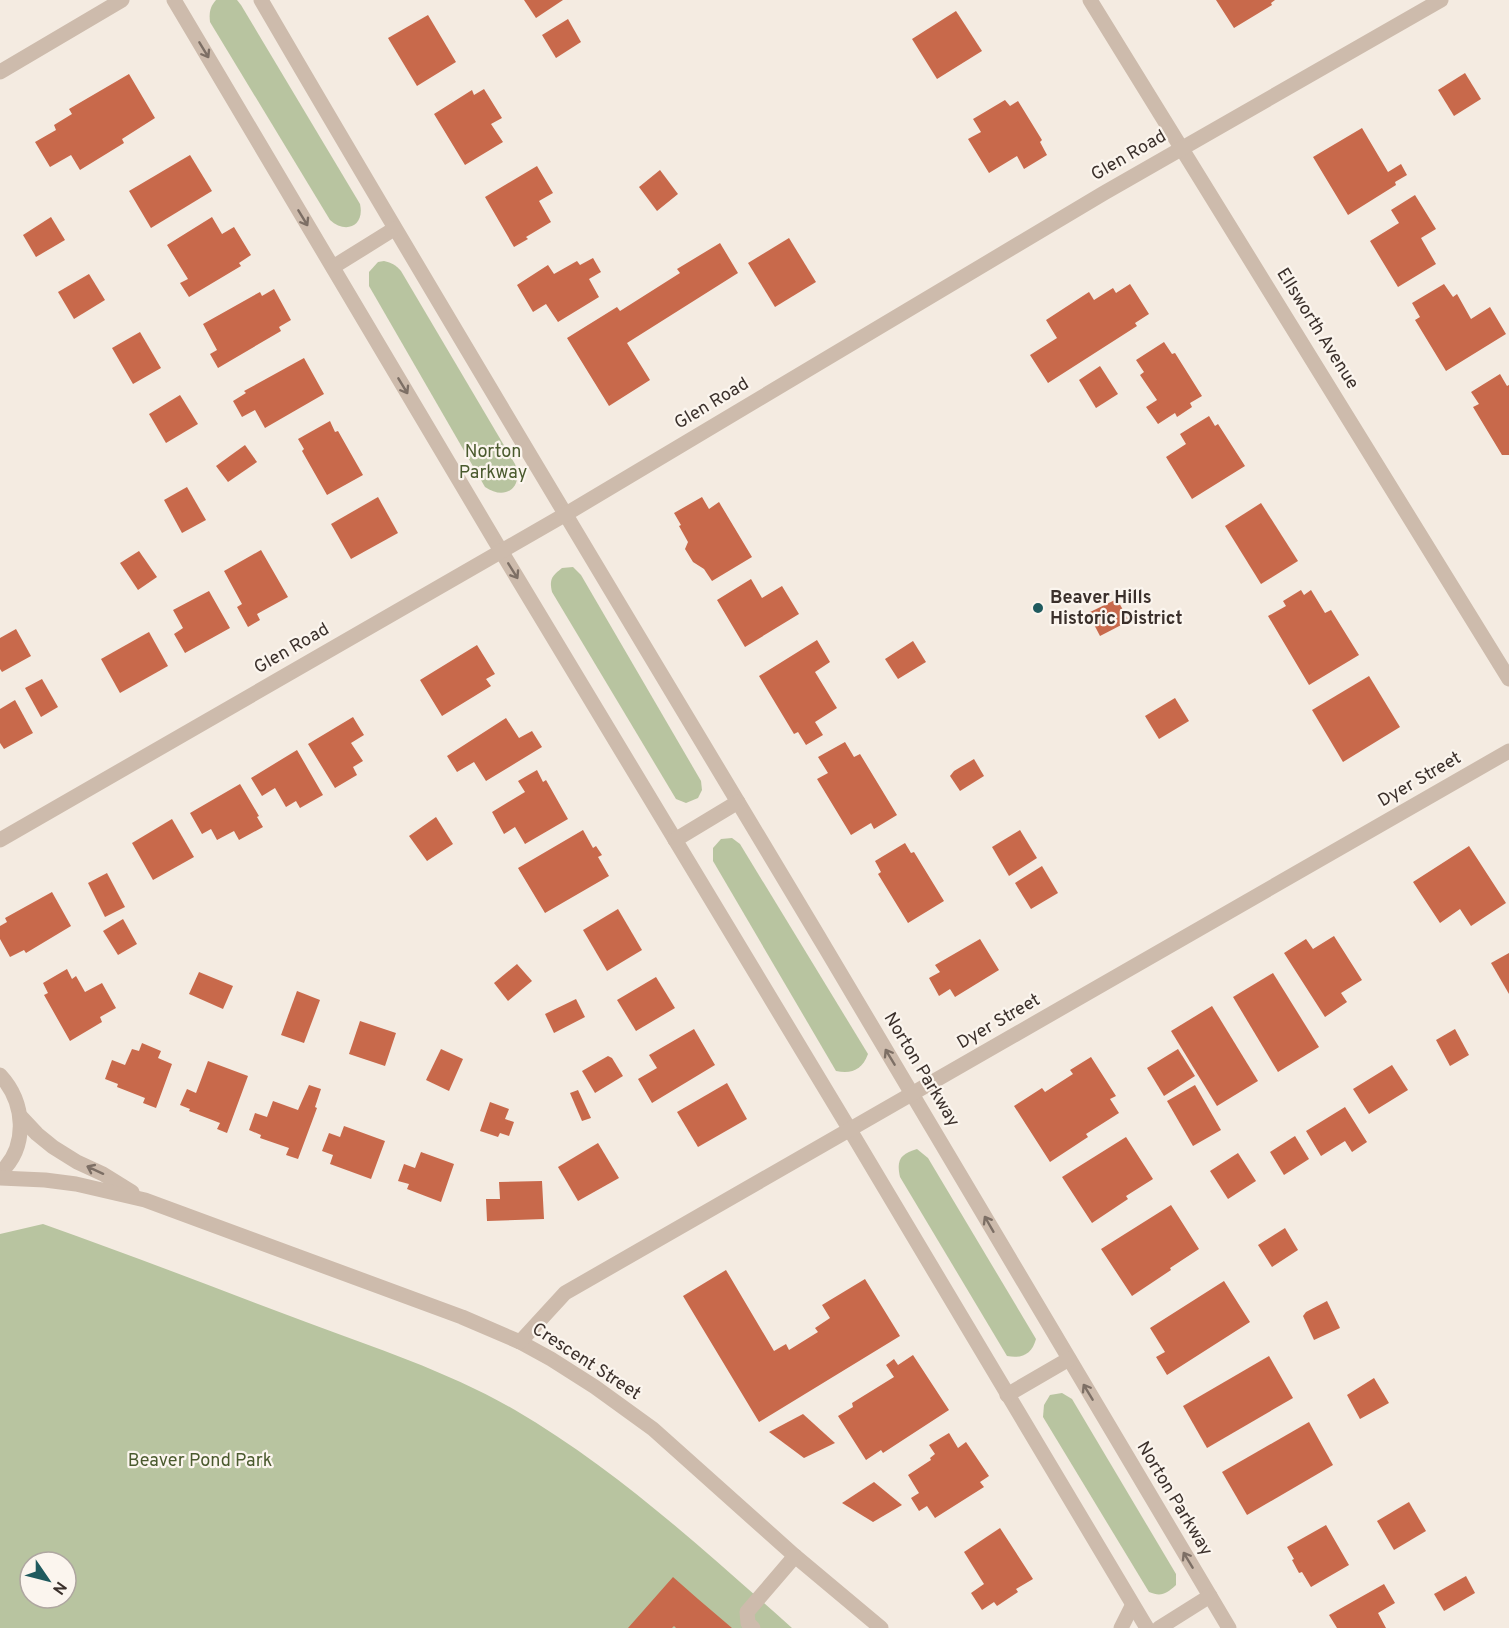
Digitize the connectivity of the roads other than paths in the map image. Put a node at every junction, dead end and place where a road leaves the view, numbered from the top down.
1 (122, 0) edge
2 (174, 0) edge
3 (261, 0) edge
4 (1090, 0) edge
5 (1442, 0) edge
6 (0, 72) edge
7 (1182, 148) junction
8 (394, 229) junction
9 (333, 267) junction
10 (566, 514) junction
11 (501, 551) junction
12 (1509, 679) edge
13 (1509, 751) edge
14 (738, 802) junction
15 (0, 840) edge
16 (675, 840) junction
17 (0, 1075) edge
18 (912, 1094) junction
19 (21, 1117) junction
20 (850, 1130) junction
21 (0, 1173) edge
22 (0, 1178) edge
23 (145, 1200) junction
24 (520, 1342) junction
25 (1069, 1359) junction
26 (1007, 1395) junction
27 (795, 1556) junction
28 (1210, 1596) junction
29 (1132, 1606) junction
30 (753, 1628) edge
31 (881, 1628) edge
32 (1121, 1628) edge
33 (1147, 1628) edge
34 (1159, 1628) edge
35 (1229, 1628) edge

1 - 6 street
2 -> 9 street
3 - 8 street, Norton Parkway
4 - 7 street, Ellsworth Avenue
5 - 7 street, Glen Road
7 - 10 street, Glen Road
7 - 12 street, Ellsworth Avenue
8 - 9 street
8 - 10 street, Norton Parkway
9 -> 11 street
10 - 11 street, Glen Road
10 - 14 street, Norton Parkway
11 - 15 street, Glen Road
11 -> 16 street
13 - 18 street, Dyer Street
14 - 16 street
18 -> 14 street, Norton Parkway
16 - 20 street
17 - 19 street
18 - 20 street, Dyer Street
25 -> 18 street, Norton Parkway
19 - 21 street
23 -> 19 street, Crescent Street
20 - 24 street, Dyer Street
20 - 26 street
22 - 23 street, Crescent Street
23 - 24 street, Crescent Street
24 - 27 street, Crescent Street
25 - 26 street
28 -> 25 street, Norton Parkway
26 - 29 street
27 - 30 street
27 - 31 street, Crescent Street
28 - 34 street
28 - 35 street, Norton Parkway
29 - 32 street
29 - 33 street

